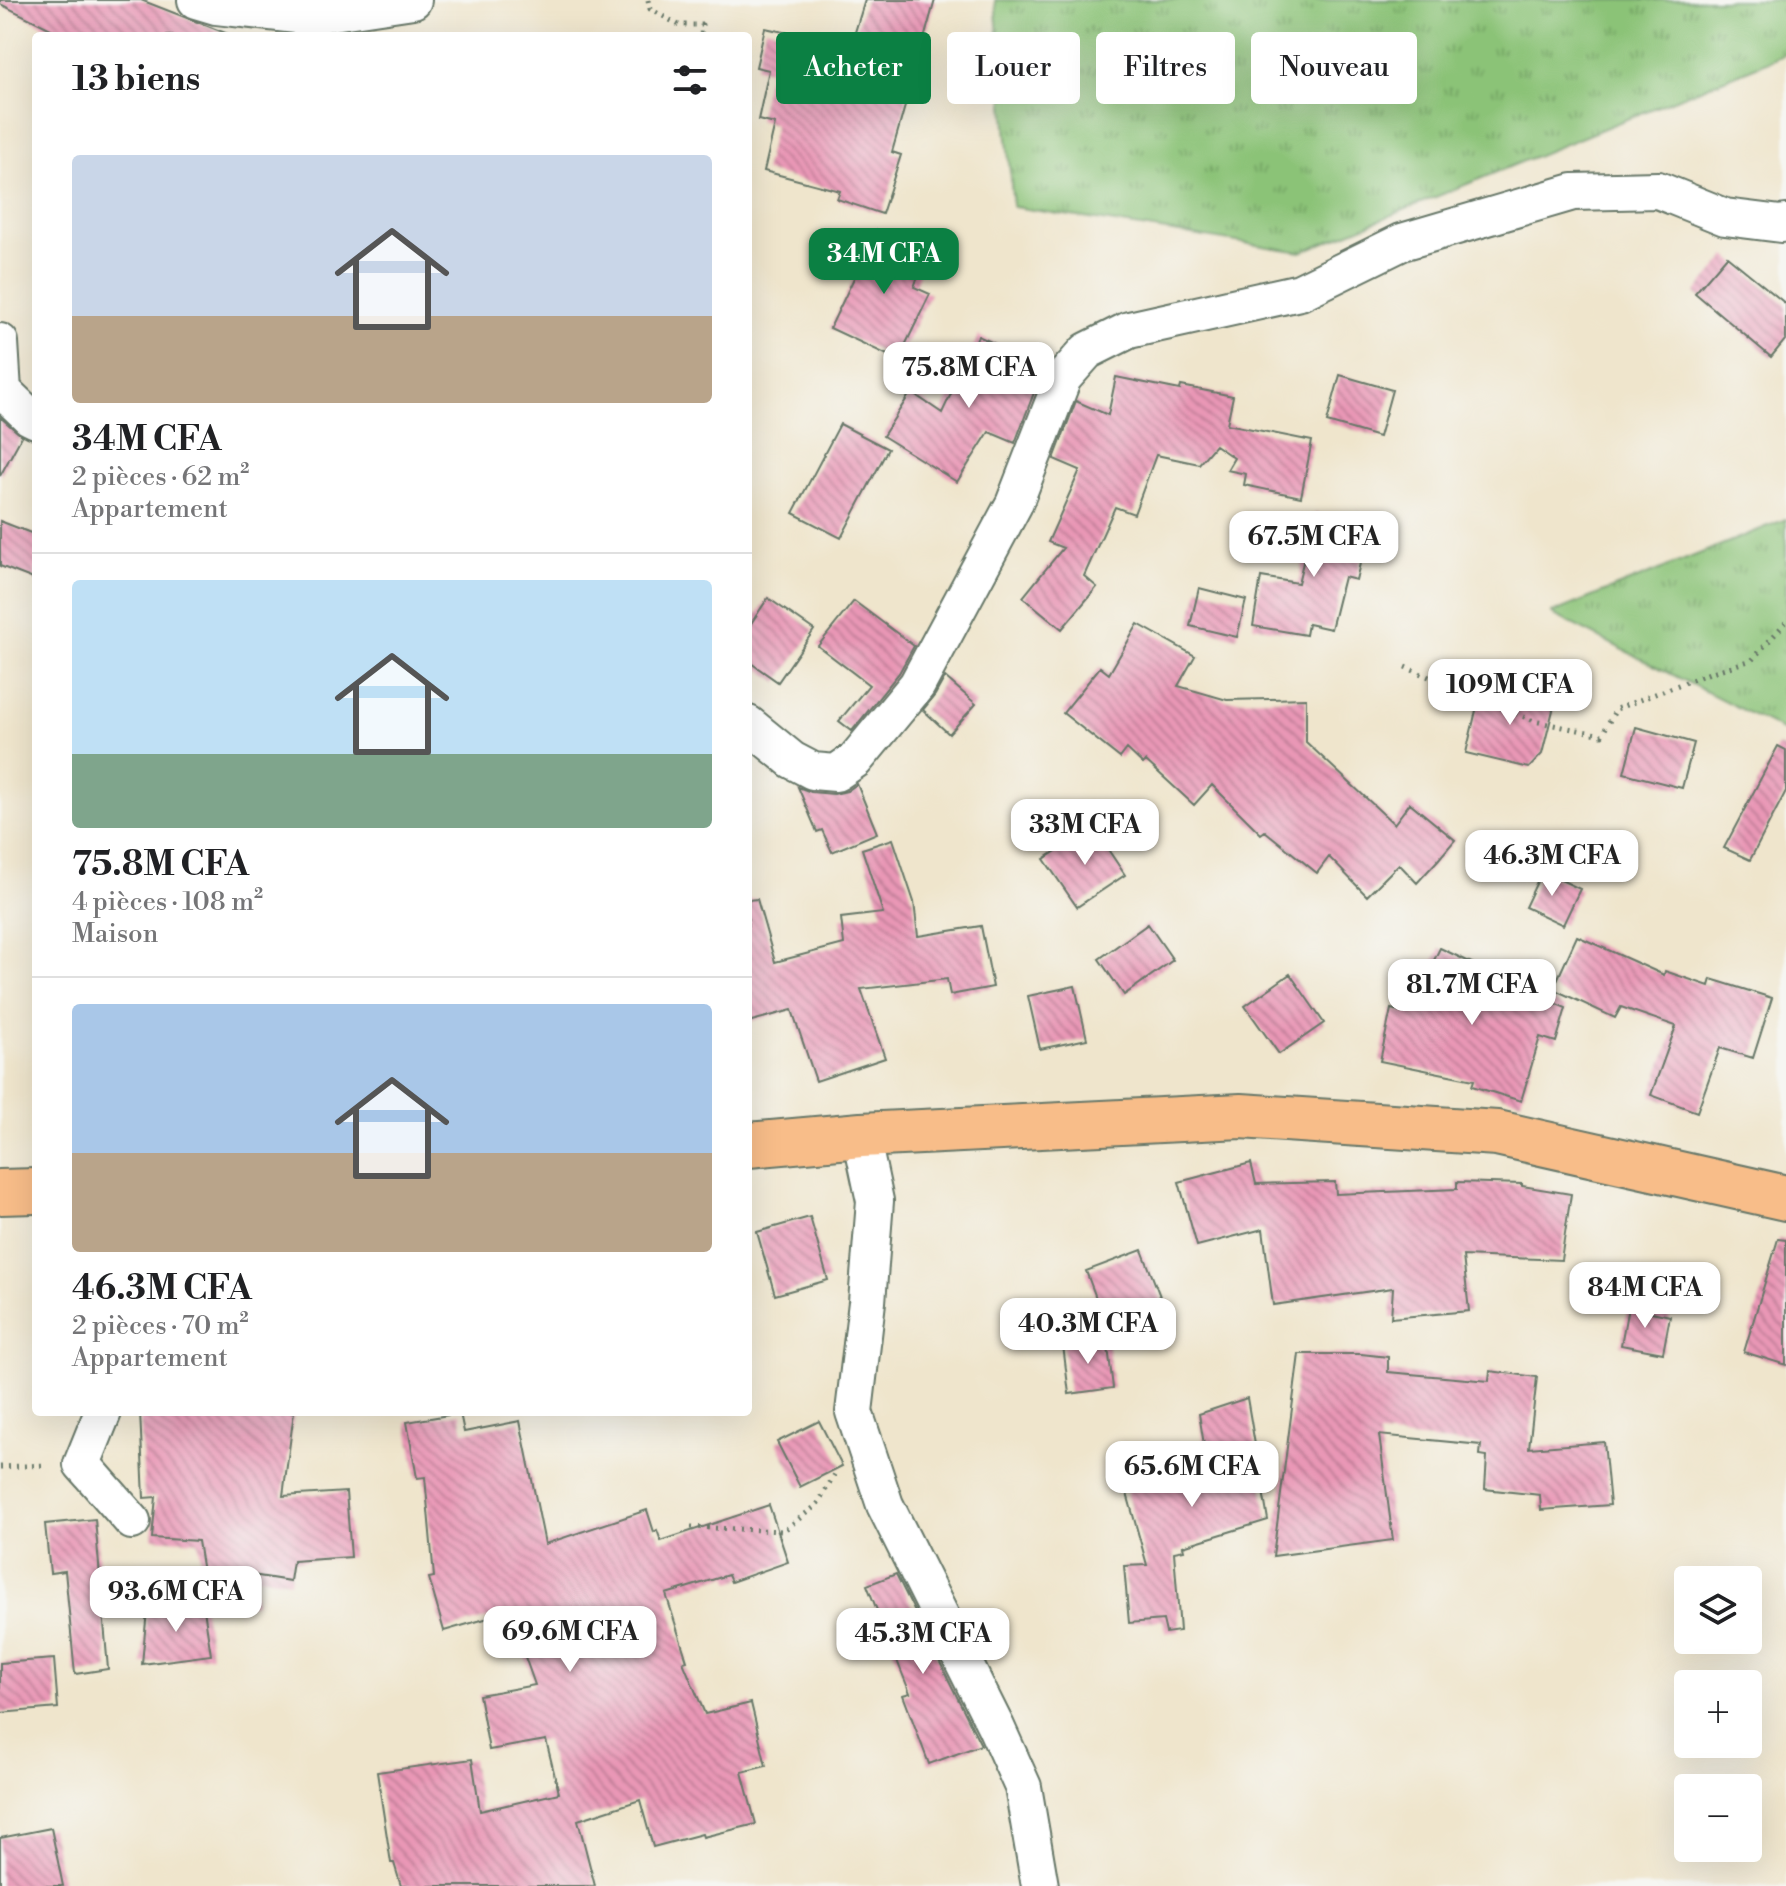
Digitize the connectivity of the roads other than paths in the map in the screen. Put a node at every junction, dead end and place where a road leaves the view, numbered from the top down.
1 (196, 0) edge
2 (413, 0) edge
3 (317, 8) edge
4 (1786, 223) edge
5 (0, 342) edge
6 (32, 418) edge
7 (752, 727) edge
8 (861, 1135) junction
9 (752, 1145) edge
10 (32, 1191) edge
11 (0, 1192) edge
12 (1786, 1198) edge
13 (101, 1416) edge
14 (132, 1521) dead end
15 (1040, 1886) edge

1 - 3 street
2 - 3 street
4 - 7 street
5 - 6 street
8 - 9 main road
8 - 12 main road
8 - 15 street
10 - 11 main road
13 - 14 street

